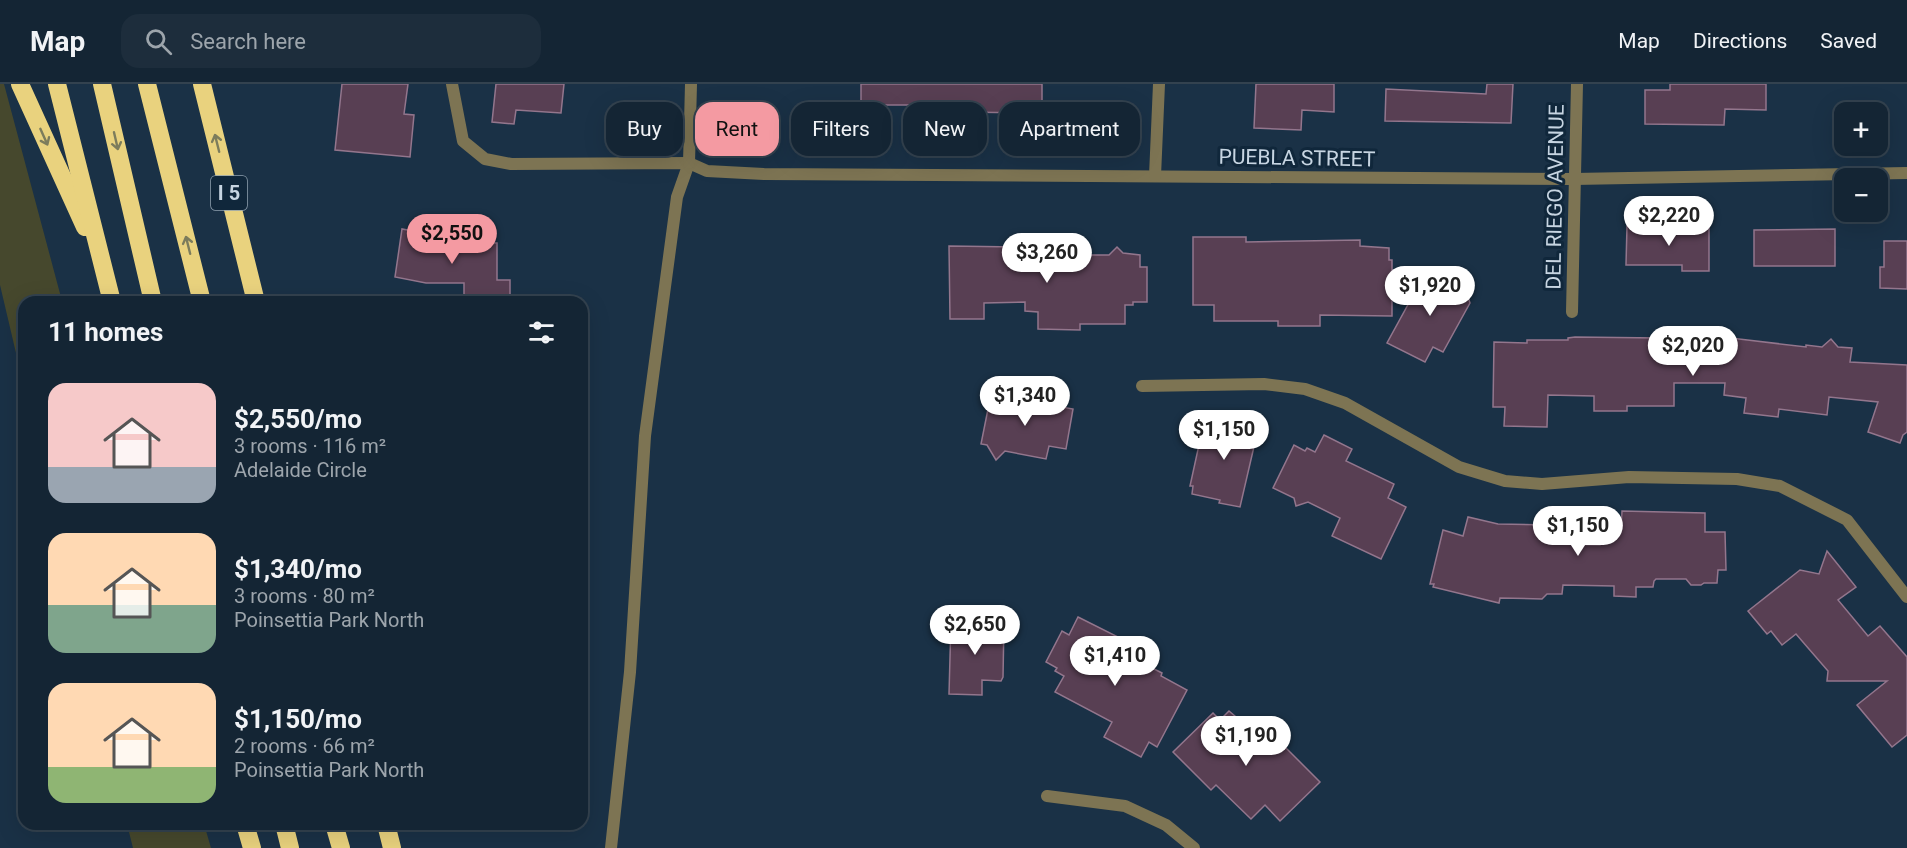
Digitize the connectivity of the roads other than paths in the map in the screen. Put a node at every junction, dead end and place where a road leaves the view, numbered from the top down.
1 (20, 84) edge
2 (57, 84) edge
3 (102, 84) edge
4 (147, 84) edge
5 (202, 84) edge
6 (452, 84) edge
7 (691, 84) edge
8 (1159, 84) edge
9 (1577, 84) edge
10 (689, 164) junction
11 (1907, 173) edge
12 (1155, 176) junction
13 (1574, 179) junction
14 (104, 270) junction
15 (110, 296) edge
16 (152, 296) edge
17 (200, 296) edge
18 (255, 296) edge
19 (1572, 312) dead end
20 (1142, 386) dead end
21 (1907, 597) edge
22 (1047, 796) dead end
23 (247, 830) edge
24 (286, 830) edge
25 (336, 830) edge
26 (388, 830) edge
27 (252, 848) edge
28 (290, 848) edge
29 (341, 848) edge
30 (392, 848) edge
31 (611, 848) edge
32 (1194, 848) edge

1 -> 14 highway
2 - 14 highway
3 -> 16 highway
17 -> 4 highway
18 -> 5 highway, I 5
6 - 10 street, PUEBLA STREET
7 - 10 street
8 - 12 street
9 - 13 street, DEL RIEGO AVENUE
10 - 12 street, PUEBLA STREET
10 - 31 street
11 - 13 street, PUEBLA STREET
12 - 13 street, PUEBLA STREET
13 - 19 street, DEL RIEGO AVENUE
14 - 15 highway
20 - 21 street
22 - 32 street
23 - 27 highway
24 - 28 highway
25 - 29 highway
26 - 30 highway

